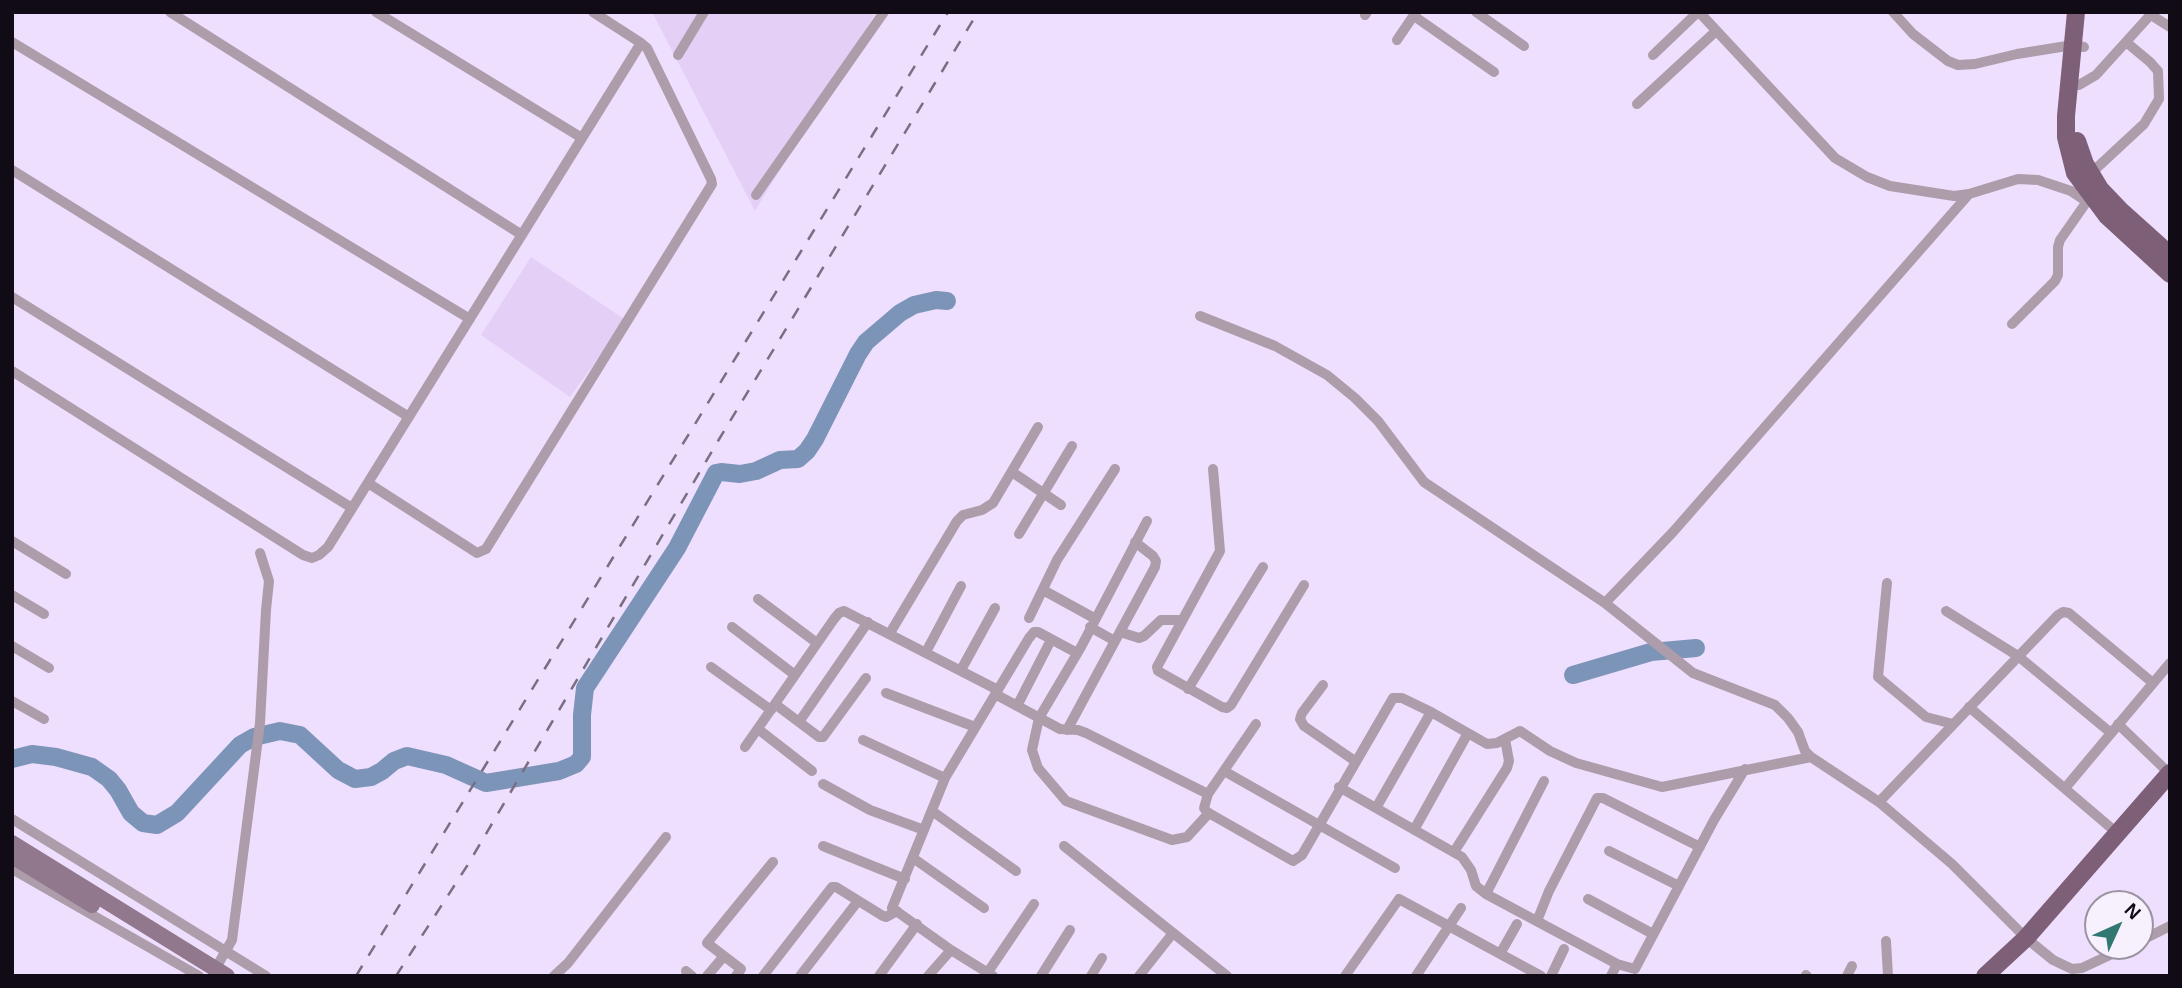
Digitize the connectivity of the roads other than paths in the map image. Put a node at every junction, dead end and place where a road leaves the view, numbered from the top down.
1 (170, 12) edge
2 (376, 12) edge
3 (593, 12) edge
4 (704, 12) edge
5 (884, 12) edge
6 (1476, 12) edge
7 (1698, 12) edge
8 (1893, 12) edge
9 (2076, 12) edge
10 (2087, 12) edge
11 (1415, 14) edge
12 (2152, 14) edge
13 (2170, 27) edge
14 (1715, 32) junction
15 (1397, 40) dead end
16 (12, 42) edge
17 (2126, 42) junction
18 (641, 43) junction
19 (1524, 46) dead end
20 (2078, 46) junction
21 (678, 55) dead end
22 (1653, 55) dead end
23 (1494, 72) dead end
24 (2079, 85) junction
25 (1637, 104) dead end
26 (582, 138) junction
27 (12, 170) edge
28 (2090, 188) junction
29 (1969, 194) junction
30 (756, 195) dead end
31 (522, 235) junction
32 (2170, 255) edge
33 (2170, 274) edge
34 (12, 297) edge
35 (1200, 316) dead end
36 (470, 319) junction
37 (2012, 324) dead end
38 (12, 371) edge
39 (409, 417) junction
40 (1038, 427) dead end
41 (1072, 446) dead end
42 (1115, 469) dead end
43 (1213, 469) dead end
44 (1012, 472) junction
45 (368, 483) junction
46 (1044, 494) junction
47 (1061, 505) dead end
48 (352, 509) junction
49 (1147, 521) dead end
50 (1019, 534) dead end
51 (12, 541) edge
52 (1135, 542) junction
53 (260, 553) dead end
54 (1263, 567) dead end
55 (66, 574) dead end
56 (1887, 583) dead end
57 (1304, 585) dead end
58 (961, 586) dead end
59 (1043, 590) junction
60 (12, 595) edge
61 (758, 599) dead end
62 (1605, 603) junction
63 (995, 608) dead end
64 (1946, 611) dead end
65 (44, 614) dead end
66 (1028, 618) dead end
67 (1181, 620) junction
68 (868, 622) junction
69 (1092, 623) junction
70 (732, 627) dead end
71 (890, 633) junction
72 (1117, 637) junction
73 (1051, 640) junction
74 (817, 643) junction
75 (12, 646) edge
76 (926, 652) junction
77 (1077, 653) junction
78 (2018, 656) junction
79 (2170, 663) edge
80 (712, 667) dead end
81 (49, 668) dead end
82 (961, 670) junction
83 (795, 675) junction
84 (866, 678) dead end
85 (2153, 683) junction
86 (1323, 685) dead end
87 (1188, 689) junction
88 (886, 692) dead end
89 (997, 692) junction
90 (12, 701) edge
91 (1017, 706) junction
92 (773, 707) junction
93 (1969, 707) junction
94 (1431, 712) junction
95 (1039, 718) junction
96 (44, 719) dead end
97 (799, 722) junction
98 (1256, 724) dead end
99 (1953, 724) junction
100 (975, 727) junction
101 (758, 729) junction
102 (2114, 729) junction
103 (1067, 730) junction
104 (1468, 733) junction
105 (1505, 739) junction
106 (863, 740) dead end
107 (745, 747) dead end
108 (1811, 757) junction
109 (1355, 761) junction
110 (1745, 769) junction
111 (812, 771) dead end
112 (1224, 771) junction
113 (2170, 773) edge
114 (945, 778) junction
115 (1544, 781) dead end
116 (823, 784) dead end
117 (1339, 787) junction
118 (2066, 787) junction
119 (1208, 794) junction
120 (1879, 802) junction
121 (1376, 808) junction
122 (932, 811) junction
123 (1209, 813) junction
124 (12, 820) edge
125 (1318, 826) junction
126 (1414, 830) junction
127 (924, 831) junction
128 (2117, 833) junction
129 (666, 837) dead end
130 (12, 843) edge
131 (824, 846) dead end
132 (1064, 846) dead end
133 (1700, 847) junction
134 (1609, 851) dead end
135 (1454, 852) junction
136 (12, 856) edge
137 (913, 858) junction
138 (773, 862) dead end
139 (1395, 868) dead end
140 (12, 870) edge
141 (1016, 870) dead end
142 (905, 879) junction
143 (1679, 886) junction
144 (1486, 894) junction
145 (1588, 900) dead end
146 (858, 901) junction
147 (1034, 904) dead end
148 (984, 908) dead end
149 (1461, 908) dead end
150 (897, 911) junction
151 (1537, 921) junction
152 (1517, 923) dead end
153 (916, 924) junction
154 (1449, 926) junction
155 (2170, 926) edge
156 (1070, 930) dead end
157 (1173, 933) junction
158 (1653, 934) junction
159 (2154, 934) edge
160 (2026, 938) junction
161 (1886, 941) dead end
162 (1564, 949) dead end
163 (951, 950) junction
164 (227, 952) junction
165 (1500, 954) junction
166 (724, 956) junction
167 (1102, 958) dead end
168 (2099, 960) edge
169 (1618, 964) junction
170 (742, 973) edge
171 (991, 974) edge
172 (1422, 974) edge
173 (199, 976) edge
174 (210, 976) edge
175 (227, 976) edge
176 (266, 976) edge
177 (554, 976) edge
178 (707, 976) edge
179 (762, 976) edge
180 (800, 976) edge
181 (878, 976) edge
182 (928, 976) edge
183 (1041, 976) edge
184 (1091, 976) edge
185 (1139, 976) edge
186 (1227, 976) edge
187 (1345, 976) edge
188 (1541, 976) edge
189 (1551, 976) edge
190 (1611, 976) edge
191 (1888, 976) edge
192 (1985, 976) edge

1 - 31 street
2 - 26 street
3 - 18 street
4 - 21 street
5 - 30 street
6 - 19 street
7 - 14 street
7 - 22 street
8 - 20 street
9 - 20 main road
10 - 20 main road
11 - 15 street
11 - 23 street
12 - 13 street
12 - 17 street
14 - 25 street
14 - 29 street
16 - 36 street
17 - 24 street
17 - 28 street
18 - 26 street
18 - 45 street
20 - 24 main road
20 - 28 main road
24 - 28 main road
26 - 31 street
27 - 39 street
28 - 29 street
28 - 32 main road
28 - 33 main road
28 - 37 street
29 - 62 street
31 - 36 street
34 - 48 street
35 - 62 street
36 - 39 street
38 - 48 street
39 - 45 street
40 - 44 street
41 - 46 street
42 - 59 street
43 - 67 street
44 - 46 street
44 - 71 street
45 - 48 street
46 - 47 street
46 - 50 street
49 - 52 street
51 - 55 street
52 - 69 street
52 - 72 street
53 - 164 street
54 - 87 street
56 - 99 street
57 - 87 street
58 - 76 street
59 - 66 street
59 - 69 street
60 - 65 street
61 - 74 street
62 - 108 street
63 - 82 street
64 - 78 street
67 - 72 street
67 - 87 street
68 - 71 street
68 - 74 street
68 - 97 street
69 - 72 street
69 - 77 street
70 - 83 street
71 - 76 street
72 - 103 street
73 - 77 street
73 - 89 street
73 - 91 street
74 - 83 street
75 - 81 street
76 - 82 street
77 - 95 street
78 - 85 street
78 - 93 street
78 - 102 street
79 - 85 street
80 - 92 street
82 - 89 street
83 - 92 street
84 - 97 street
85 - 102 street
86 - 109 street
88 - 100 street
89 - 91 street
89 - 100 street
90 - 96 street
91 - 95 street
92 - 97 street
92 - 101 street
93 - 99 street
93 - 118 street
94 - 104 street
94 - 109 street
94 - 121 street
95 - 103 street
95 - 123 street
98 - 112 street
99 - 120 street
100 - 114 street
101 - 107 street
101 - 111 street
102 - 113 street
102 - 118 street
103 - 119 street
104 - 105 street
104 - 126 street
105 - 110 street
105 - 135 street
106 - 114 street
108 - 110 street
108 - 120 street
109 - 117 street
110 - 133 street
112 - 119 street
112 - 125 street
113 - 128 main road
114 - 122 street
115 - 144 street
116 - 127 street
117 - 121 street
117 - 125 street
118 - 128 street
119 - 123 street
120 - 160 street
121 - 126 street
122 - 127 street
122 - 141 street
123 - 125 street
124 - 164 street
125 - 139 street
126 - 135 street
127 - 137 street
128 - 160 main road
129 - 177 street
130 - 175 main road
131 - 142 street
132 - 157 street
133 - 143 street
133 - 151 street
134 - 143 street
135 - 144 street
136 - 174 main road
137 - 142 street
137 - 148 street
138 - 166 street
140 - 173 street
142 - 150 street
143 - 158 street
144 - 151 street
145 - 158 street
146 - 150 street
146 - 179 street
146 - 180 street
147 - 171 street
149 - 154 street
150 - 153 street
151 - 169 street
152 - 165 street
153 - 163 street
153 - 181 street
154 - 165 street
154 - 172 street
154 - 187 street
155 - 159 street
156 - 183 street
157 - 185 street
157 - 186 street
158 - 169 street
160 - 168 street
160 - 192 main road
161 - 191 street
162 - 189 street
163 - 171 street
163 - 182 street
164 - 174 street
164 - 176 street
165 - 188 street
166 - 170 street
166 - 178 street
167 - 184 street
169 - 190 street

